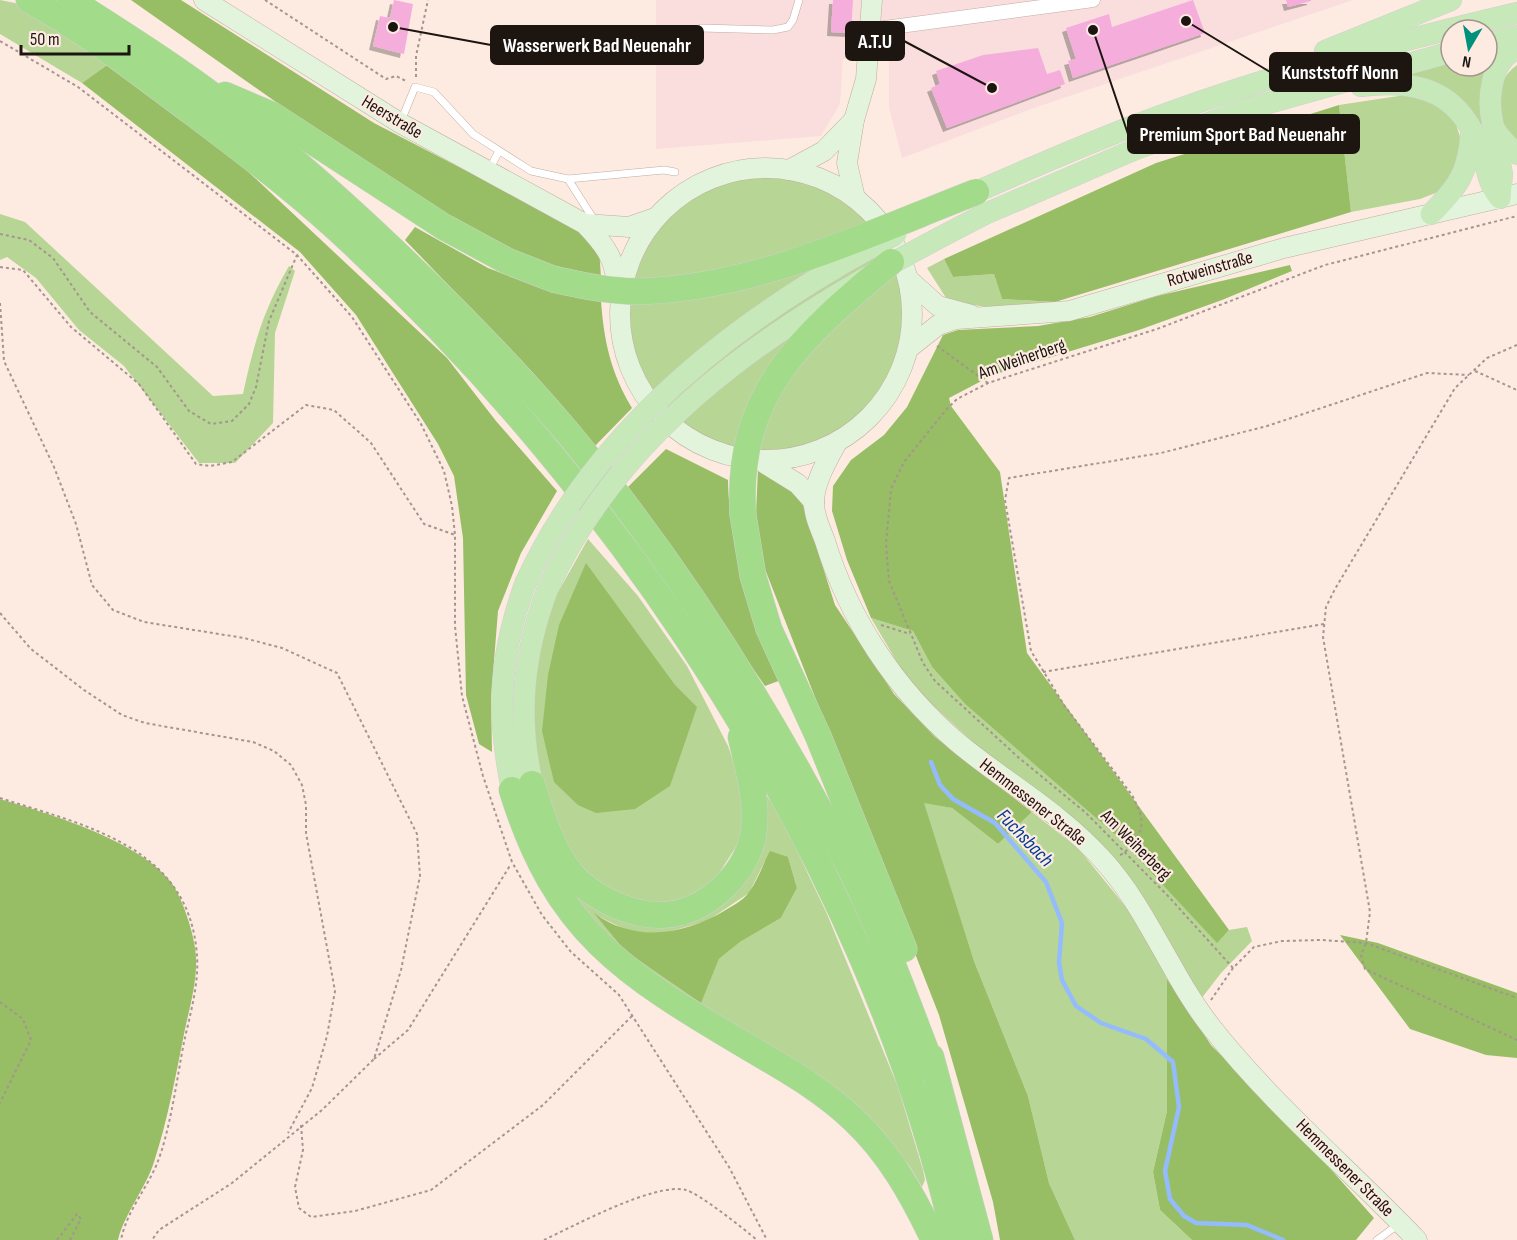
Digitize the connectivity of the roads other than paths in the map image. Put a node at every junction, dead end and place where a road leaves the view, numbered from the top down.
1 (29, 0) edge
2 (70, 0) edge
3 (204, 0) edge
4 (799, 0) edge
5 (872, 0) edge
6 (1093, 0) edge
7 (1451, 0) edge
8 (1517, 12) edge
9 (701, 28) dead end
10 (870, 30) junction
11 (1517, 36) edge
12 (1499, 40) edge
13 (1517, 50) edge
14 (1439, 55) edge
15 (194, 82) junction
16 (1239, 89) junction
17 (1292, 96) junction
18 (854, 120) junction
19 (400, 123) junction
20 (1493, 127) junction
21 (1472, 129) junction
22 (499, 151) junction
23 (1517, 154) edge
24 (789, 170) junction
25 (488, 172) junction
26 (675, 172) dead end
27 (568, 179) junction
28 (1508, 196) edge
29 (855, 198) junction
30 (980, 203) junction
31 (1431, 214) junction
32 (655, 218) junction
33 (592, 225) junction
34 (900, 271) junction
35 (619, 307) junction
36 (976, 317) junction
37 (909, 348) junction
38 (836, 444) junction
39 (761, 461) junction
40 (814, 502) junction
41 (738, 719) junction
42 (522, 787) junction
43 (934, 1072) junction
44 (1401, 1223) junction
45 (934, 1240) edge
46 (955, 1240) edge
47 (980, 1240) edge
48 (1377, 1240) edge
49 (1417, 1240) edge

1 - 41 highway
2 - 15 highway
3 - 19 main road, Heerstraße
4 - 9 lane
5 - 10 main road
6 - 10 street
7 - 16 main road
8 - 16 main road
10 - 18 main road
11 - 12 main road
13 - 20 main road
14 - 17 main road
15 - 30 highway, bridge
15 - 43 highway
16 - 30 main road
17 - 21 main road
17 - 30 main road
18 - 24 main road
18 - 29 main road
19 - 22 lane
19 - 25 main road, Heerstraße
20 - 23 main road
20 - 28 main road
21 - 28 main road
21 - 31 main road
22 - 25 lane
22 - 27 lane
24 - 29 main road
24 - 32 main road
25 - 33 main road, Heerstraße
26 - 27 lane
27 - 33 lane
28 - 31 main road, Rotweinstraße
29 - 34 main road
30 - 34 main road, bridge
30 - 42 main road, bridge
31 - 36 main road, Rotweinstraße
32 - 33 main road, Heerstraße
32 - 35 main road
33 - 35 main road, Heerstraße
34 - 36 main road
34 - 37 main road
34 - 42 main road, bridge
34 - 43 highway, bridge
35 - 39 main road
36 - 37 main road, Rotweinstraße
37 - 38 main road
38 - 39 main road
38 - 40 main road
39 - 40 main road
40 - 44 main road, Hemmessener Straße
41 - 42 highway
41 - 46 highway
42 - 45 highway
43 - 47 highway
44 - 48 lane
44 - 49 main road, Hemmessener Straße

